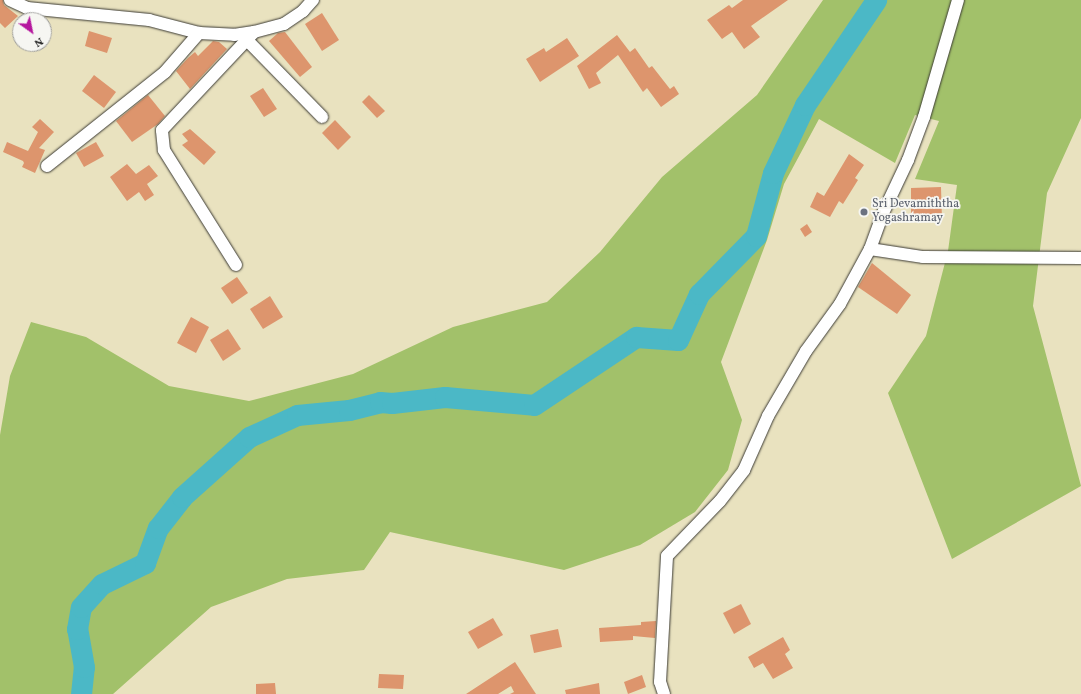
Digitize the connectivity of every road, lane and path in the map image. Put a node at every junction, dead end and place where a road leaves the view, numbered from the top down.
1 (10, 0) edge
2 (313, 0) edge
3 (958, 0) edge
4 (199, 33) junction
5 (250, 35) junction
6 (322, 117) dead end
7 (47, 166) dead end
8 (870, 249) junction
9 (1081, 258) edge
10 (236, 265) dead end
11 (664, 694) edge

1 - 4 street
2 - 5 street
3 - 8 street
4 - 5 street
4 - 7 street
5 - 6 street
5 - 10 street
8 - 9 street
8 - 11 street

